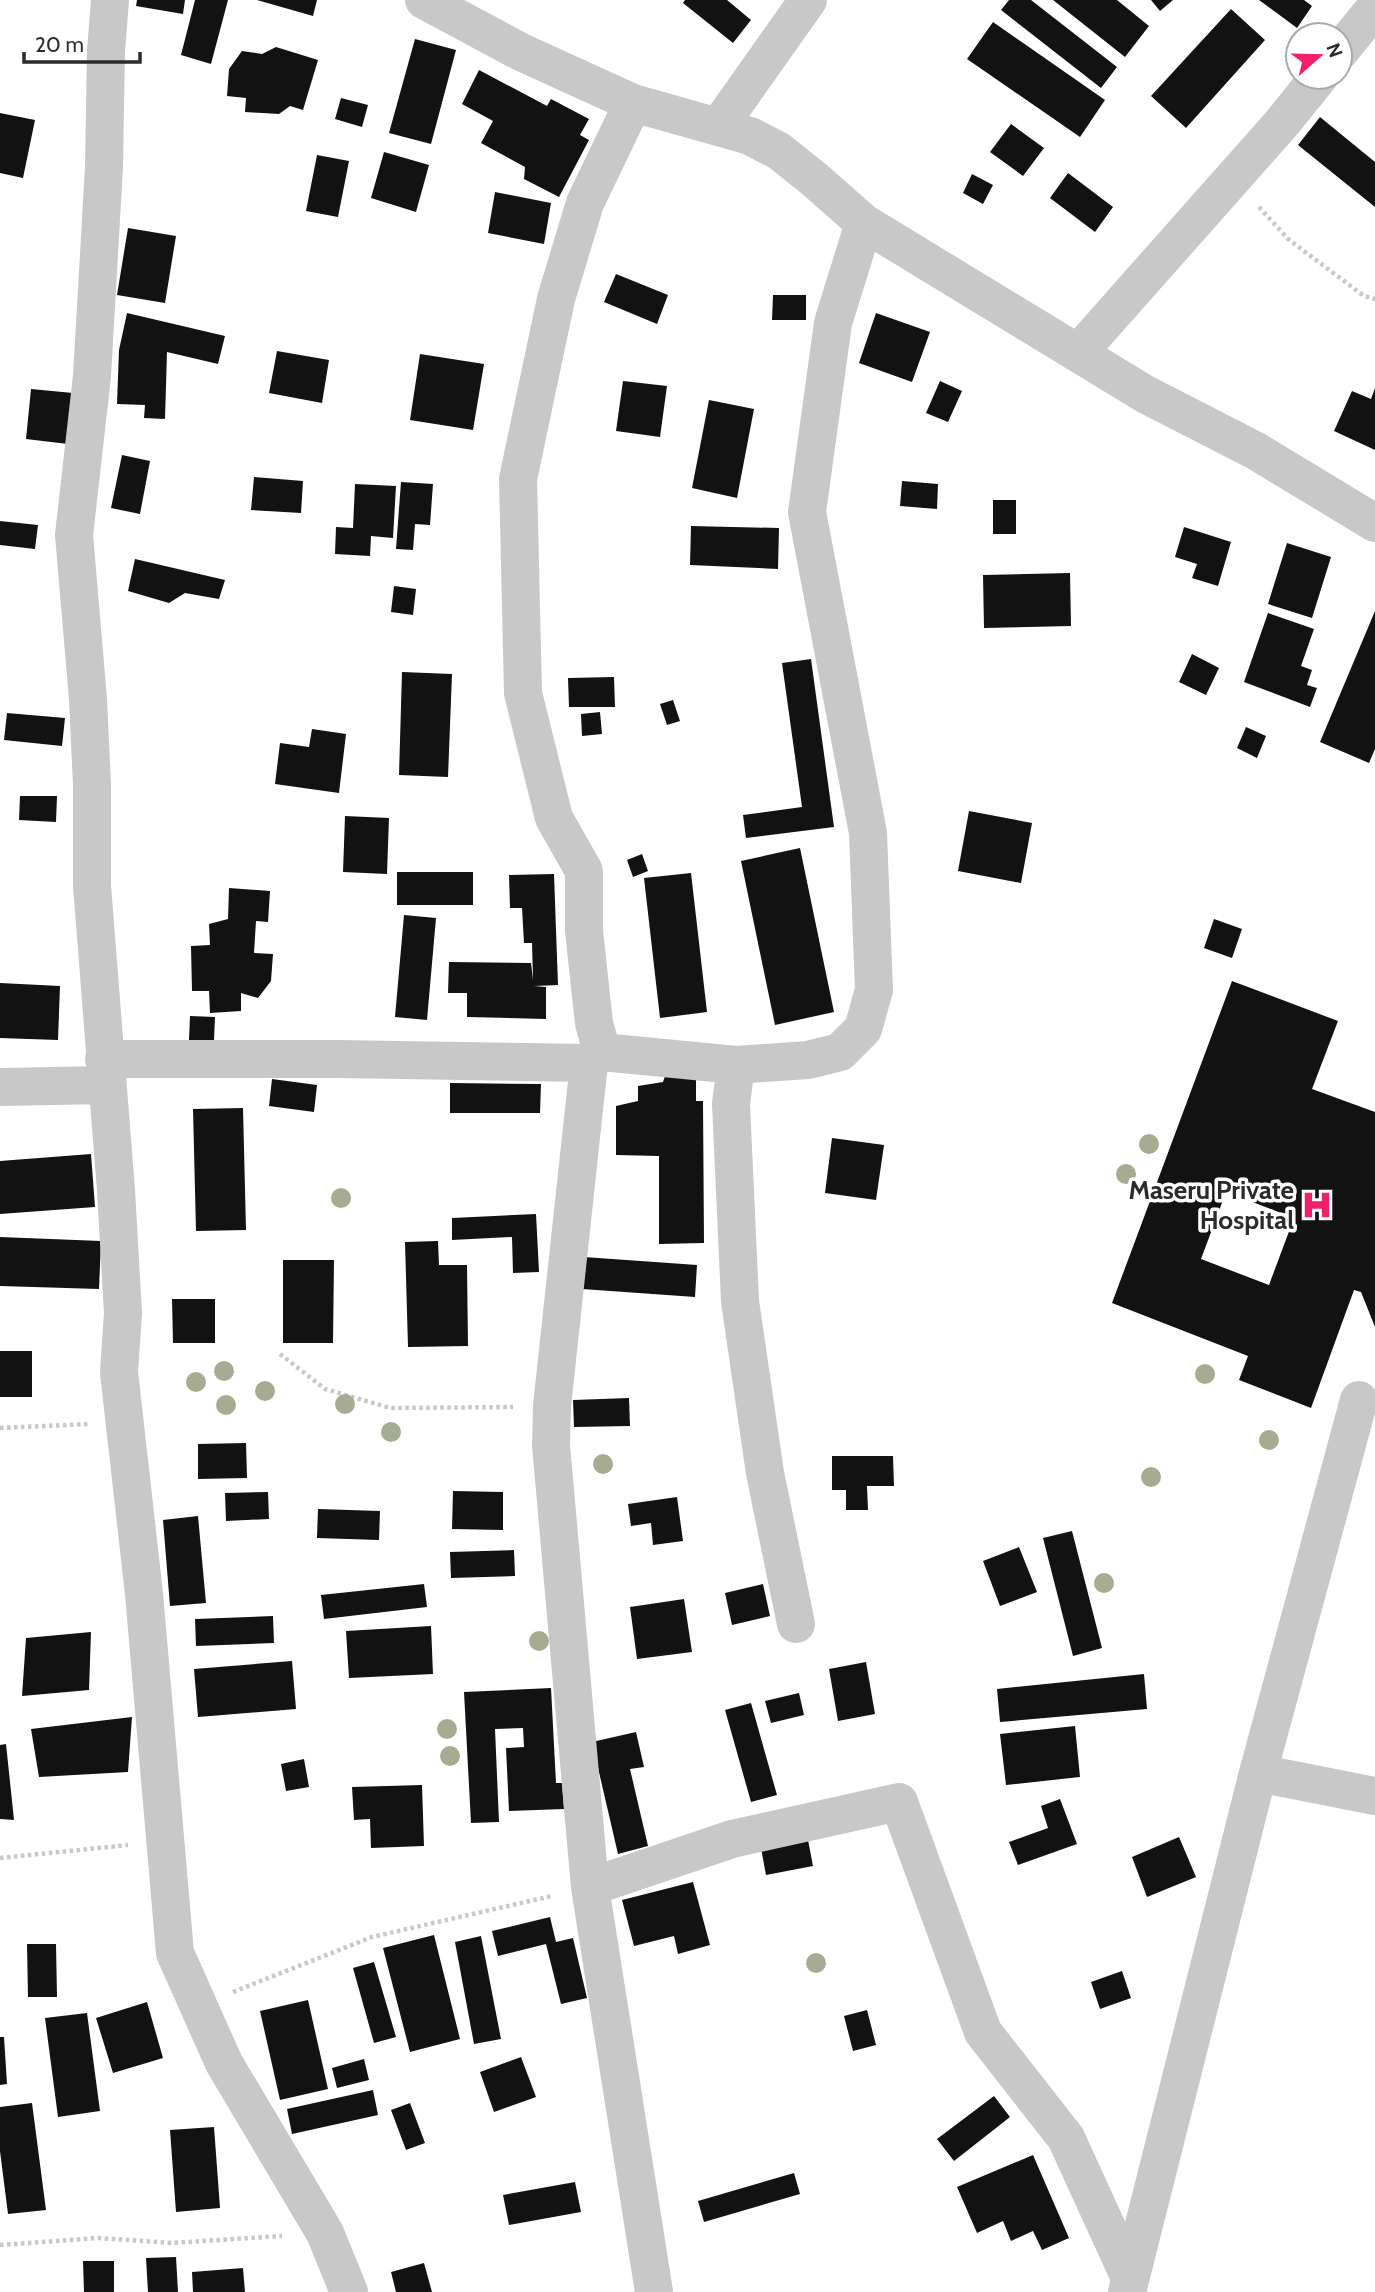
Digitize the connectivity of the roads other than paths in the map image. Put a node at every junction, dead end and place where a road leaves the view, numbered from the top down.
1 (110, 0) edge
2 (424, 0) edge
3 (808, 0) edge
4 (1375, 9) edge
5 (1354, 34) edge
6 (1307, 91) edge
7 (633, 103) junction
8 (719, 126) junction
9 (864, 223) junction
10 (1077, 353) junction
11 (1375, 523) edge
12 (595, 1057) junction
13 (736, 1065) junction
14 (105, 1072) junction
15 (0, 1087) edge
16 (1359, 1400) dead end
17 (796, 1624) dead end
18 (1258, 1773) junction
19 (1375, 1797) edge
20 (590, 1887) junction
21 (1128, 2285) edge
22 (349, 2292) edge
23 (654, 2292) edge

1 - 14 street
2 - 7 street
3 - 8 street
4 - 5 street
6 - 10 street
7 - 8 street
7 - 12 street
8 - 9 street
9 - 10 street
9 - 13 street
10 - 11 street
12 - 13 street
12 - 14 street
12 - 20 street
13 - 17 street
14 - 15 street
14 - 22 street
16 - 18 street
18 - 19 street
18 - 21 street
20 - 21 street
20 - 23 street

